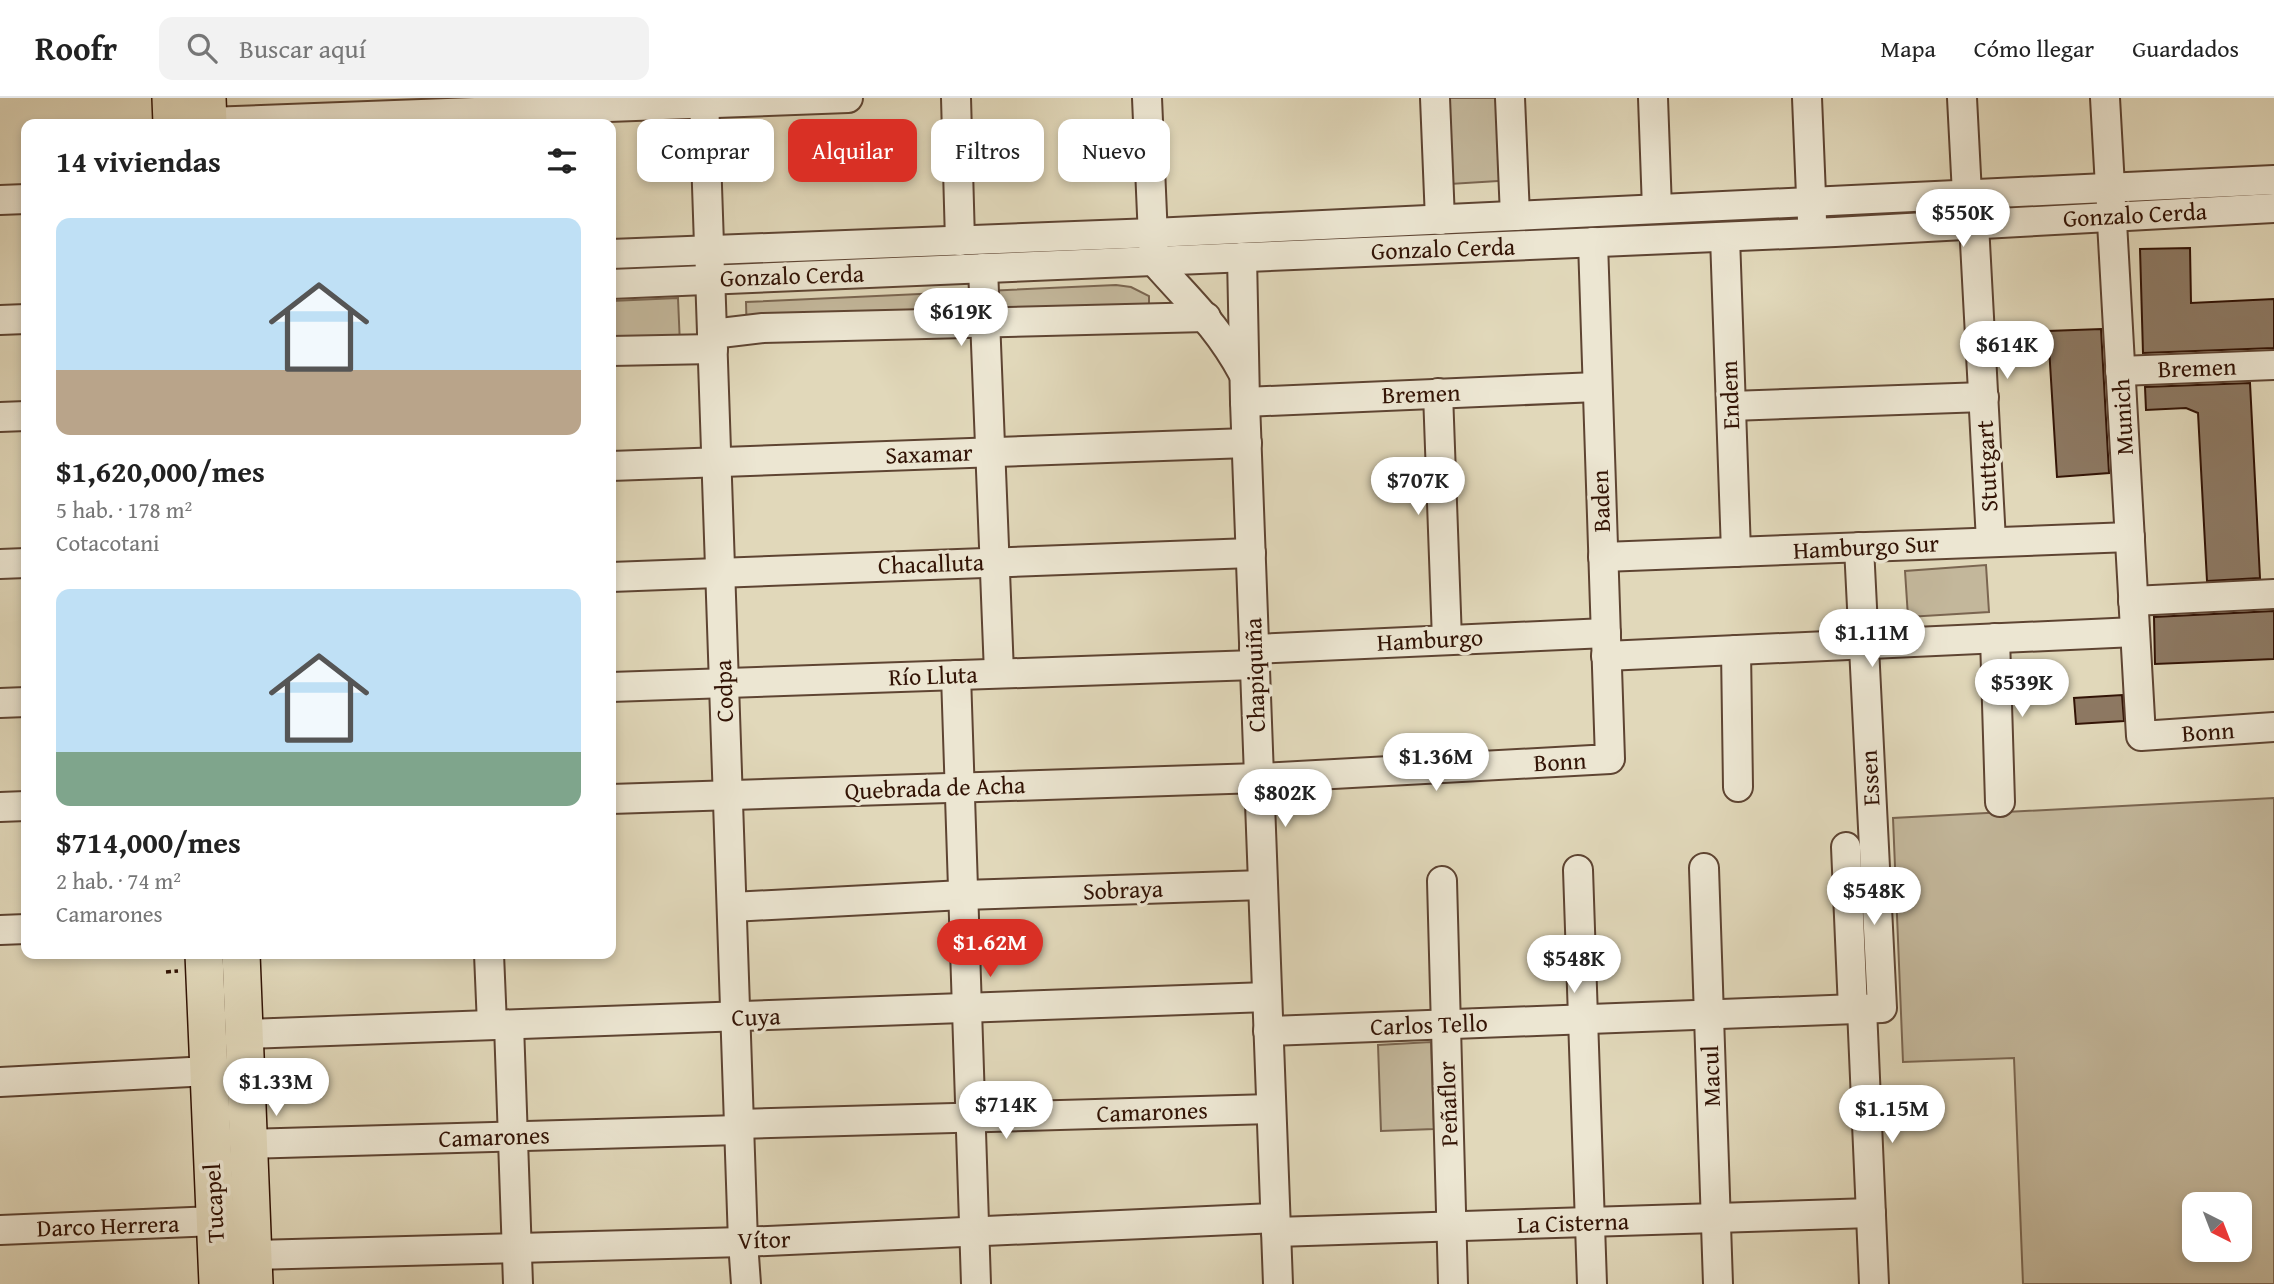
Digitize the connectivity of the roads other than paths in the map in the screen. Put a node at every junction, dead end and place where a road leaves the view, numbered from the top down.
1 (171, 98) edge
2 (848, 98) edge
3 (956, 98) edge
4 (1147, 98) edge
5 (1435, 98) edge
6 (1510, 98) edge
7 (1653, 98) edge
8 (1807, 98) edge
9 (1962, 98) edge
10 (2105, 98) edge
11 (704, 101) edge
12 (465, 112) edge
13 (208, 115) edge
14 (172, 119) edge
15 (2273, 179) edge
16 (2109, 187) junction
17 (1967, 194) junction
18 (21, 199) edge
19 (0, 200) edge
20 (1812, 202) junction
21 (2273, 208) edge
22 (1657, 209) junction
23 (1515, 216) junction
24 (2111, 216) junction
25 (1440, 220) junction
26 (1974, 224) junction
27 (1153, 233) junction
28 (1813, 233) junction
29 (1725, 237) junction
30 (960, 241) junction
31 (1593, 243) junction
32 (709, 250) junction
33 (616, 254) edge
34 (1242, 257) junction
35 (1154, 261) junction
36 (983, 268) junction
37 (710, 280) junction
38 (616, 284) edge
39 (1206, 317) junction
40 (21, 319) edge
41 (0, 320) edge
42 (986, 323) junction
43 (712, 342) junction
44 (616, 351) edge
45 (2274, 365) edge
46 (2120, 371) junction
47 (1597, 387) junction
48 (1245, 389) junction
49 (1438, 393) junction
50 (1984, 397) junction
51 (1731, 406) junction
52 (21, 416) edge
53 (0, 417) edge
54 (1247, 443) junction
55 (991, 452) junction
56 (716, 461) junction
57 (616, 466) edge
58 (2130, 537) junction
59 (1991, 541) junction
60 (1859, 547) junction
61 (1736, 552) junction
62 (1251, 553) junction
63 (1603, 557) junction
64 (995, 562) junction
65 (21, 563) edge
66 (0, 564) edge
67 (720, 572) junction
68 (616, 577) edge
69 (2274, 594) edge
70 (2133, 601) junction
71 (2135, 632) junction
72 (1995, 638) junction
73 (1447, 640) junction
74 (1606, 644) junction
75 (1863, 644) junction
76 (1736, 650) junction
77 (1255, 657) junction
78 (999, 673) junction
79 (956, 675) junction
80 (724, 683) junction
81 (616, 687) edge
82 (21, 702) edge
83 (0, 703) edge
84 (2274, 727) edge
85 (2141, 736) joint
86 (1610, 759) joint
87 (1259, 778) junction
88 (960, 788) junction
89 (1738, 788) dead end
90 (728, 795) junction
91 (616, 799) edge
92 (2000, 802) dead end
93 (21, 806) edge
94 (0, 807) edge
95 (1846, 847) dead end
96 (1704, 868) dead end
97 (1577, 870) dead end
98 (1442, 881) dead end
99 (1263, 886) junction
100 (963, 895) junction
101 (732, 907) junction
102 (21, 929) edge
103 (0, 930) edge
104 (241, 959) edge
105 (490, 959) edge
106 (191, 963) edge
107 (1267, 997) junction
108 (1866, 1008) junction
109 (967, 1009) junction
110 (1709, 1014) junction
111 (735, 1018) junction
112 (1583, 1019) junction
113 (1446, 1024) junction
114 (501, 1025) junction
115 (1268, 1031) junction
116 (244, 1034) junction
117 (209, 1071) junction
118 (0, 1082) edge
119 (1271, 1109) junction
120 (970, 1117) junction
121 (739, 1127) junction
122 (513, 1136) junction
123 (248, 1144) junction
124 (1871, 1213) junction
125 (1716, 1218) junction
126 (215, 1221) junction
127 (1590, 1222) junction
128 (1275, 1225) junction
129 (1451, 1226) junction
130 (0, 1230) edge
131 (974, 1231) junction
132 (743, 1241) junction
133 (517, 1247) junction
134 (253, 1270) edge
135 (218, 1284) edge
136 (518, 1284) edge
137 (746, 1284) edge
138 (976, 1284) edge
139 (1278, 1284) edge
140 (1453, 1284) edge
141 (1592, 1284) edge
142 (1718, 1284) edge
143 (1874, 1284) edge

1 - 14 main road
2 - 11 street
3 - 30 street
4 - 27 street
5 - 25 street
6 - 23 street
7 - 22 street
8 - 20 street
9 - 17 street
10 - 16 street, Munich
11 - 12 street
11 - 32 street, Codpa
12 - 13 street
15 - 16 street, Gonzalo Cerda
15 - 21 street
16 - 17 street, Gonzalo Cerda
16 - 24 street, Munich
17 - 20 street, Gonzalo Cerda
18 - 19 street
20 - 22 street, Gonzalo Cerda
20 - 28 street
21 - 24 street, Gonzalo Cerda
22 - 23 street, Gonzalo Cerda
23 - 25 street, Gonzalo Cerda
24 - 26 street, Gonzalo Cerda
24 - 46 street, Munich
25 - 27 street, Gonzalo Cerda
26 - 28 street, Gonzalo Cerda
26 - 50 street, Stuttgart
27 - 30 street, Gonzalo Cerda
27 - 35 street
28 - 29 street, Gonzalo Cerda
29 - 31 street, Gonzalo Cerda
29 - 51 street, Endem
30 - 32 street, Gonzalo Cerda
31 - 34 street, Gonzalo Cerda
31 - 47 street, Baden
32 - 33 street, Gonzalo Cerda
32 - 37 street, Codpa
34 - 35 street, Gonzalo Cerda
34 - 48 street
35 - 36 street, Gonzalo Cerda
35 - 39 street, Chapiquiña
36 - 37 street, Gonzalo Cerda
36 - 42 street
37 - 38 street, Gonzalo Cerda
37 - 43 street, Codpa
39 - 42 street, Gonzalo Cerda
39 - 48 street, Chapiquiña
40 - 41 street
42 - 43 street, Gonzalo Cerda
42 - 55 street
43 - 44 street, Gonzalo Cerda
43 - 56 street, Codpa
45 - 46 street, Bremen
46 - 58 street, Munich
47 - 49 street, Bremen
47 - 63 street, Baden
48 - 49 street, Bremen
48 - 54 street, Chapiquiña
49 - 73 street
50 - 51 street
50 - 59 street, Stuttgart
51 - 61 street, Endem
52 - 53 street
54 - 55 street, Saxamar
54 - 62 street, Chapiquiña
55 - 56 street, Saxamar
55 - 64 street
56 - 57 street, Saxamar
56 - 67 street, Codpa
58 - 59 street, Hamburgo Sur
58 - 70 street, Munich
59 - 60 street, Hamburgo Sur
60 - 61 street, Hamburgo Sur
60 - 75 street, Essen
61 - 63 street, Hamburgo Sur
62 - 64 street, Chacalluta
62 - 77 street, Chapiquiña
63 - 74 street, Baden
64 - 67 street, Chacalluta
64 - 78 street
65 - 66 street
67 - 68 street, Chacalluta
67 - 80 street, Codpa
69 - 70 street
70 - 71 street, Munich
71 - 72 street, Hamburgo
71 - 85 street, Munich
72 - 75 street, Hamburgo
72 - 92 street
73 - 74 street, Hamburgo
73 - 77 street, Hamburgo
74 - 76 street, Hamburgo
74 - 86 street, Baden
75 - 76 street, Hamburgo
75 - 108 street, Essen
76 - 89 street
77 - 78 street, Río Lluta
77 - 87 street, Chapiquiña
78 - 79 street, Río Lluta
79 - 80 street, Río Lluta
79 - 88 street
80 - 81 street, Río Lluta
80 - 90 street, Codpa
82 - 83 street
84 - 85 street, Bonn
86 - 87 street, Bonn
87 - 88 street, Quebrada de Acha
87 - 99 street, Chapiquiña
88 - 90 street, Quebrada de Acha
88 - 100 street
90 - 91 street, Quebrada de Acha
90 - 101 street, Codpa
93 - 94 street
95 - 108 street
96 - 110 street, Macul
97 - 112 street
98 - 113 street, Peñaflor
99 - 100 street, Sobraya
99 - 107 street, Chapiquiña
100 - 101 street, Sobraya
100 - 109 street
101 - 111 street, Codpa
102 - 103 street
104 - 116 main road, Tucapel
105 - 114 street
106 - 117 main road, Tucapel
107 - 109 street, Cuya
107 - 115 street, Chapiquiña
108 - 110 street, Carlos Tello
108 - 124 street
109 - 111 street, Cuya
109 - 120 street
110 - 112 street, Carlos Tello
110 - 125 street, Macul
111 - 114 street, Cuya
111 - 121 street, Codpa
112 - 113 street, Carlos Tello
112 - 127 street
113 - 115 street, Carlos Tello
113 - 129 street, Peñaflor
114 - 116 street, Cuya
114 - 122 street
115 - 119 street, Chapiquiña
116 - 123 main road, Tucapel
117 - 118 street
117 - 126 main road, Tucapel
119 - 120 street, Camarones
119 - 128 street, Chapiquiña
120 - 121 street, Camarones
120 - 131 street
121 - 122 street, Camarones
121 - 132 street, Codpa
122 - 123 street, Camarones
122 - 133 street
123 - 134 main road, Tucapel
124 - 125 street, La Cisterna
124 - 143 street
125 - 127 street, La Cisterna
125 - 142 street, Macul
126 - 130 street, Darco Herrera
126 - 135 main road, Tucapel
127 - 129 street, La Cisterna
127 - 141 street
128 - 129 street, La Cisterna
128 - 131 street, Vítor
128 - 139 street, Chapiquiña
129 - 140 street, Peñaflor
131 - 132 street, Vítor
131 - 138 street
132 - 133 street, Vítor
132 - 137 street, Codpa
133 - 134 street, Vítor
133 - 136 street

